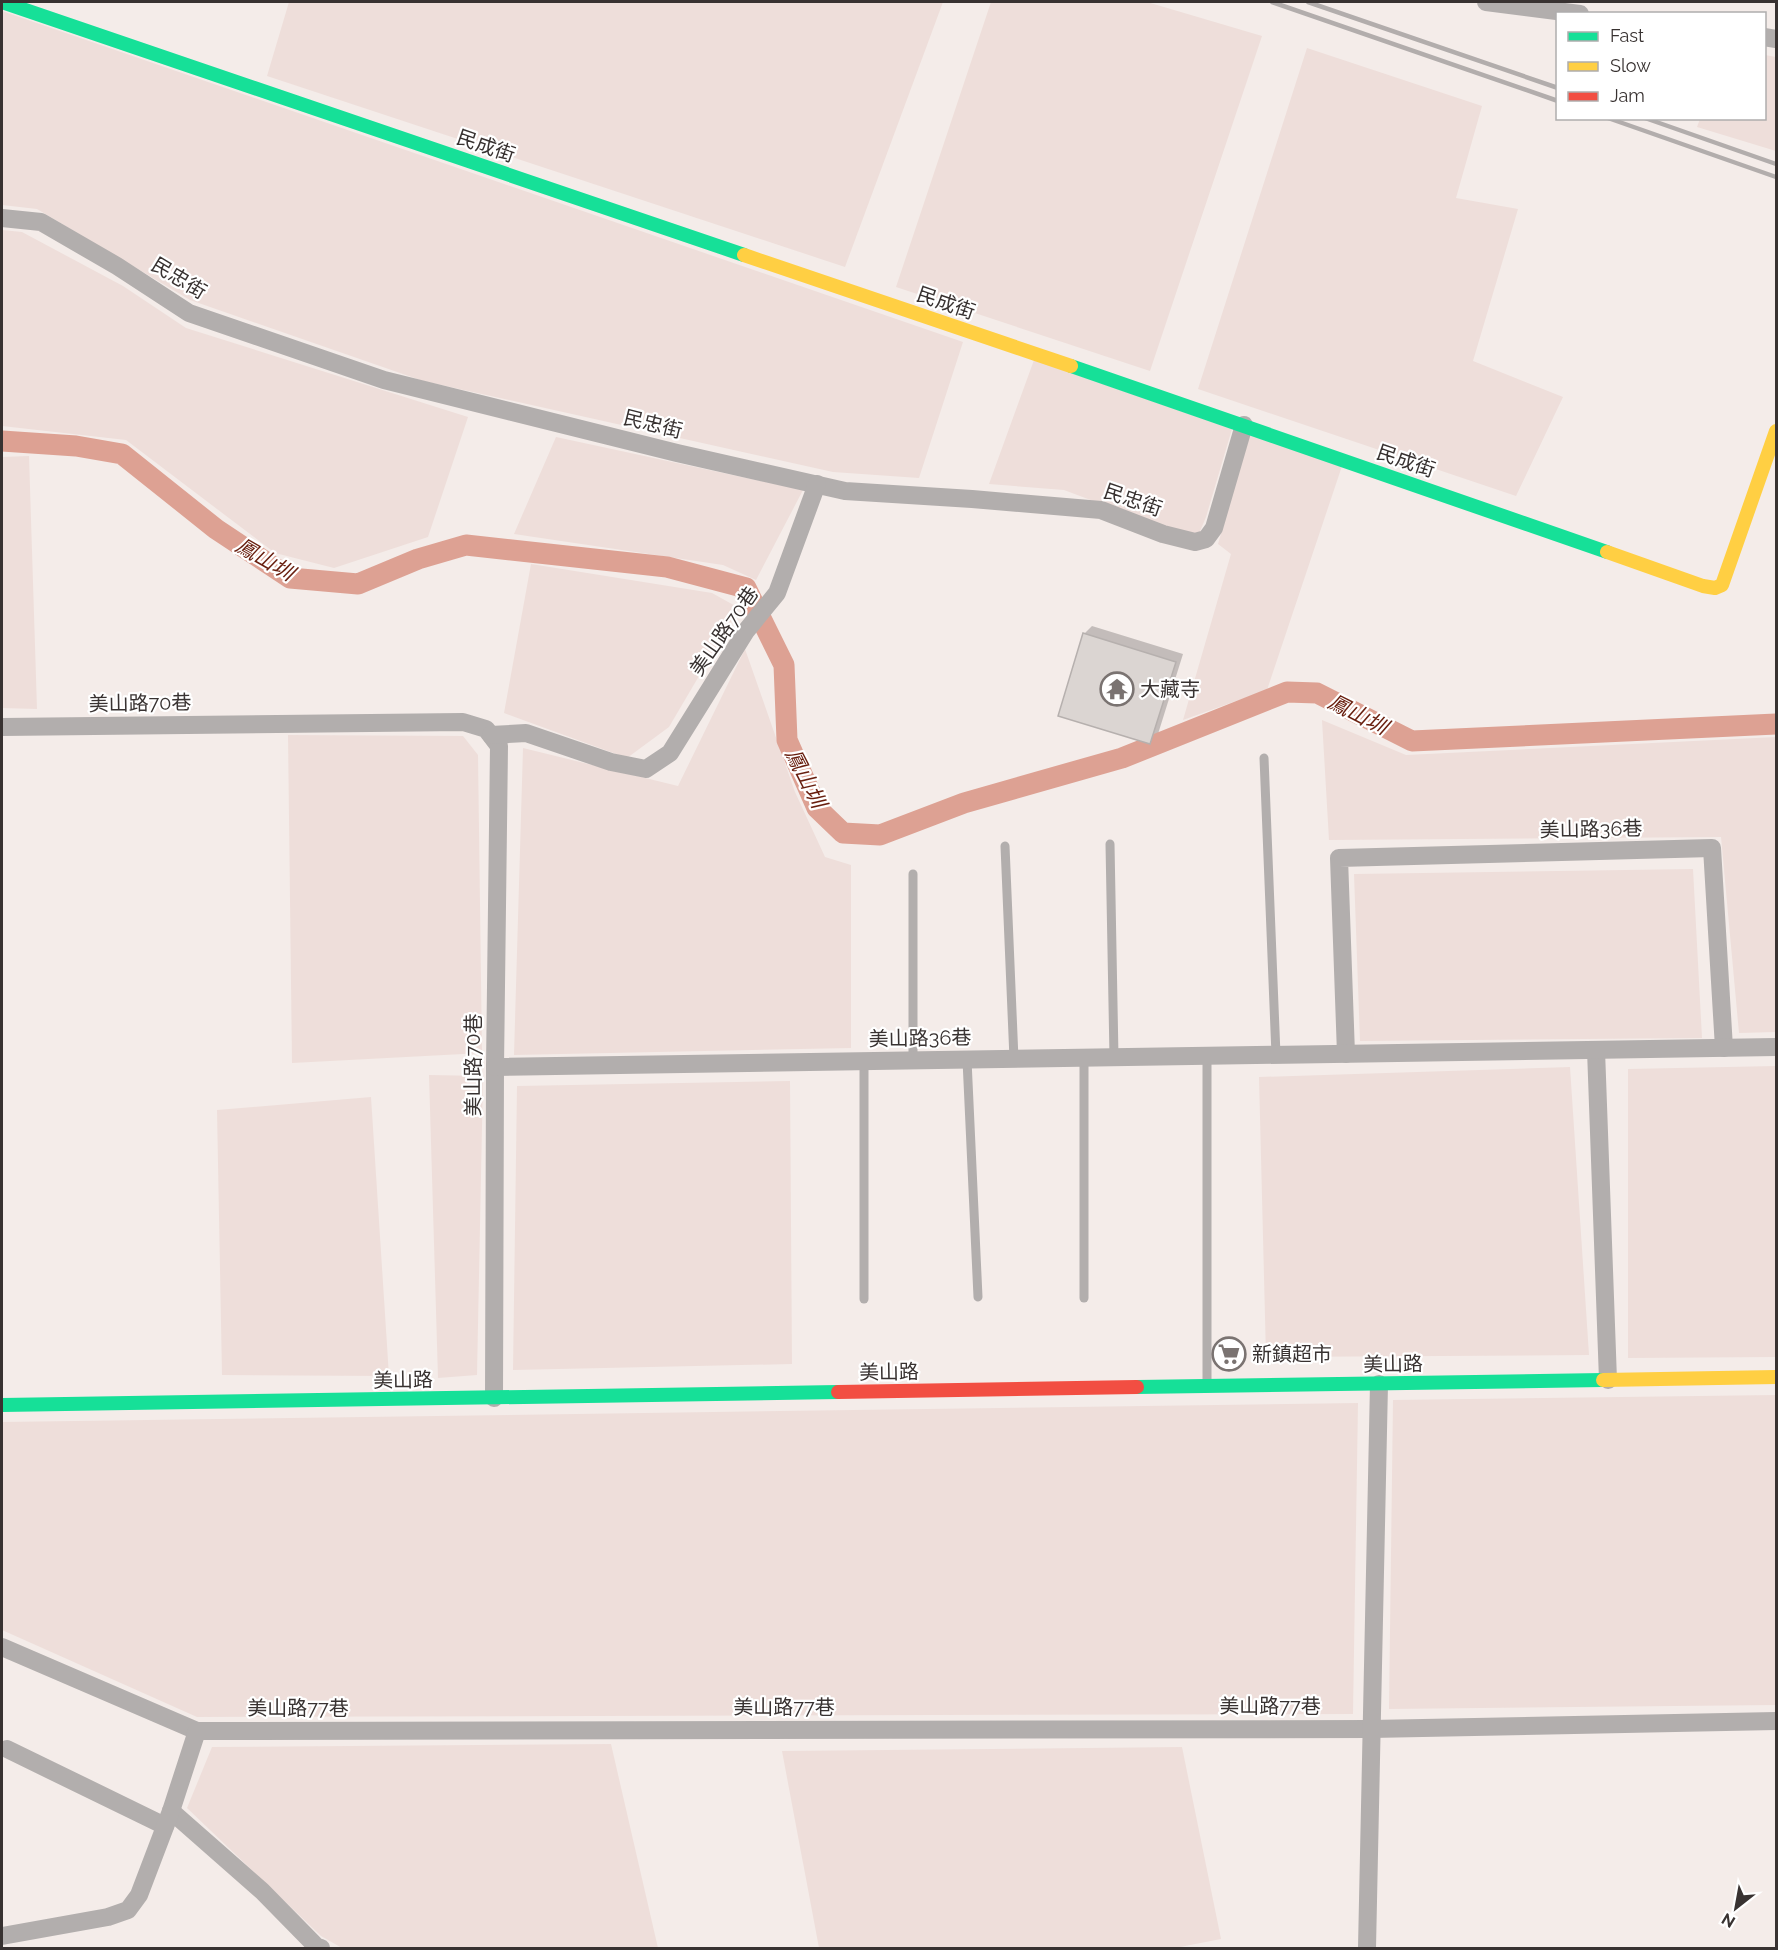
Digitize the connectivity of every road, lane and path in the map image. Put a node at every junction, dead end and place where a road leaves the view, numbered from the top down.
1 (2, 2) edge
2 (1486, 2) edge
3 (1564, 12) edge
4 (2, 218) edge
5 (1244, 425) junction
6 (1776, 431) edge
7 (817, 484) junction
8 (2, 727) edge
9 (491, 735) junction
10 (1264, 758) dead end
11 (1110, 844) dead end
12 (1005, 846) dead end
13 (913, 874) dead end
14 (1776, 1047) edge
15 (1724, 1048) junction
16 (1596, 1050) junction
17 (1346, 1054) junction
18 (1276, 1055) junction
19 (1207, 1056) junction
20 (1114, 1057) junction
21 (1084, 1058) junction
22 (1014, 1059) junction
23 (913, 1060) junction
24 (967, 1060) junction
25 (864, 1061) junction
26 (495, 1067) junction
27 (978, 1297) dead end
28 (1084, 1298) dead end
29 (864, 1299) dead end
30 (1776, 1377) edge
31 (1608, 1380) junction
32 (1379, 1384) junction
33 (1207, 1387) junction
34 (494, 1398) junction
35 (2, 1406) edge
36 (2, 1647) edge
37 (1776, 1721) edge
38 (1371, 1729) junction
39 (196, 1731) junction
40 (7, 1749) dead end
41 (168, 1818) junction
42 (2, 1936) edge
43 (321, 1948) edge
44 (1367, 1948) edge

1 - 5 street, 民成街
2 - 3 street
4 - 7 street, 民忠街
5 - 6 street, 民成街
5 - 7 street, 民忠街
7 - 9 street, 美山路70巷
8 - 9 street, 美山路70巷
9 - 26 street, 美山路70巷
10 - 18 lane
11 - 20 lane
12 - 22 lane
13 - 23 lane
14 - 15 street
15 - 16 street, 美山路36巷
15 - 17 street, 美山路36巷
16 - 17 street, 美山路36巷
16 - 31 street
17 - 18 street, 美山路36巷
18 - 19 street, 美山路36巷
19 - 20 street, 美山路36巷
19 - 33 lane
20 - 21 street, 美山路36巷
21 - 22 street, 美山路36巷
21 - 28 lane
22 - 24 street, 美山路36巷
23 - 24 street, 美山路36巷
23 - 25 street, 美山路36巷
24 - 27 lane
25 - 26 street, 美山路36巷
25 - 29 lane
26 - 34 street, 美山路70巷
30 - 31 street, 美山路
31 - 32 street, 美山路
32 - 33 street, 美山路
32 - 38 street
33 - 34 street, 美山路
34 - 35 street, 美山路
36 - 39 street, 美山路77巷
37 - 38 street, 美山路77巷
38 - 39 street, 美山路77巷
38 - 44 street
39 - 41 street
40 - 41 street
41 - 42 street
41 - 43 street

